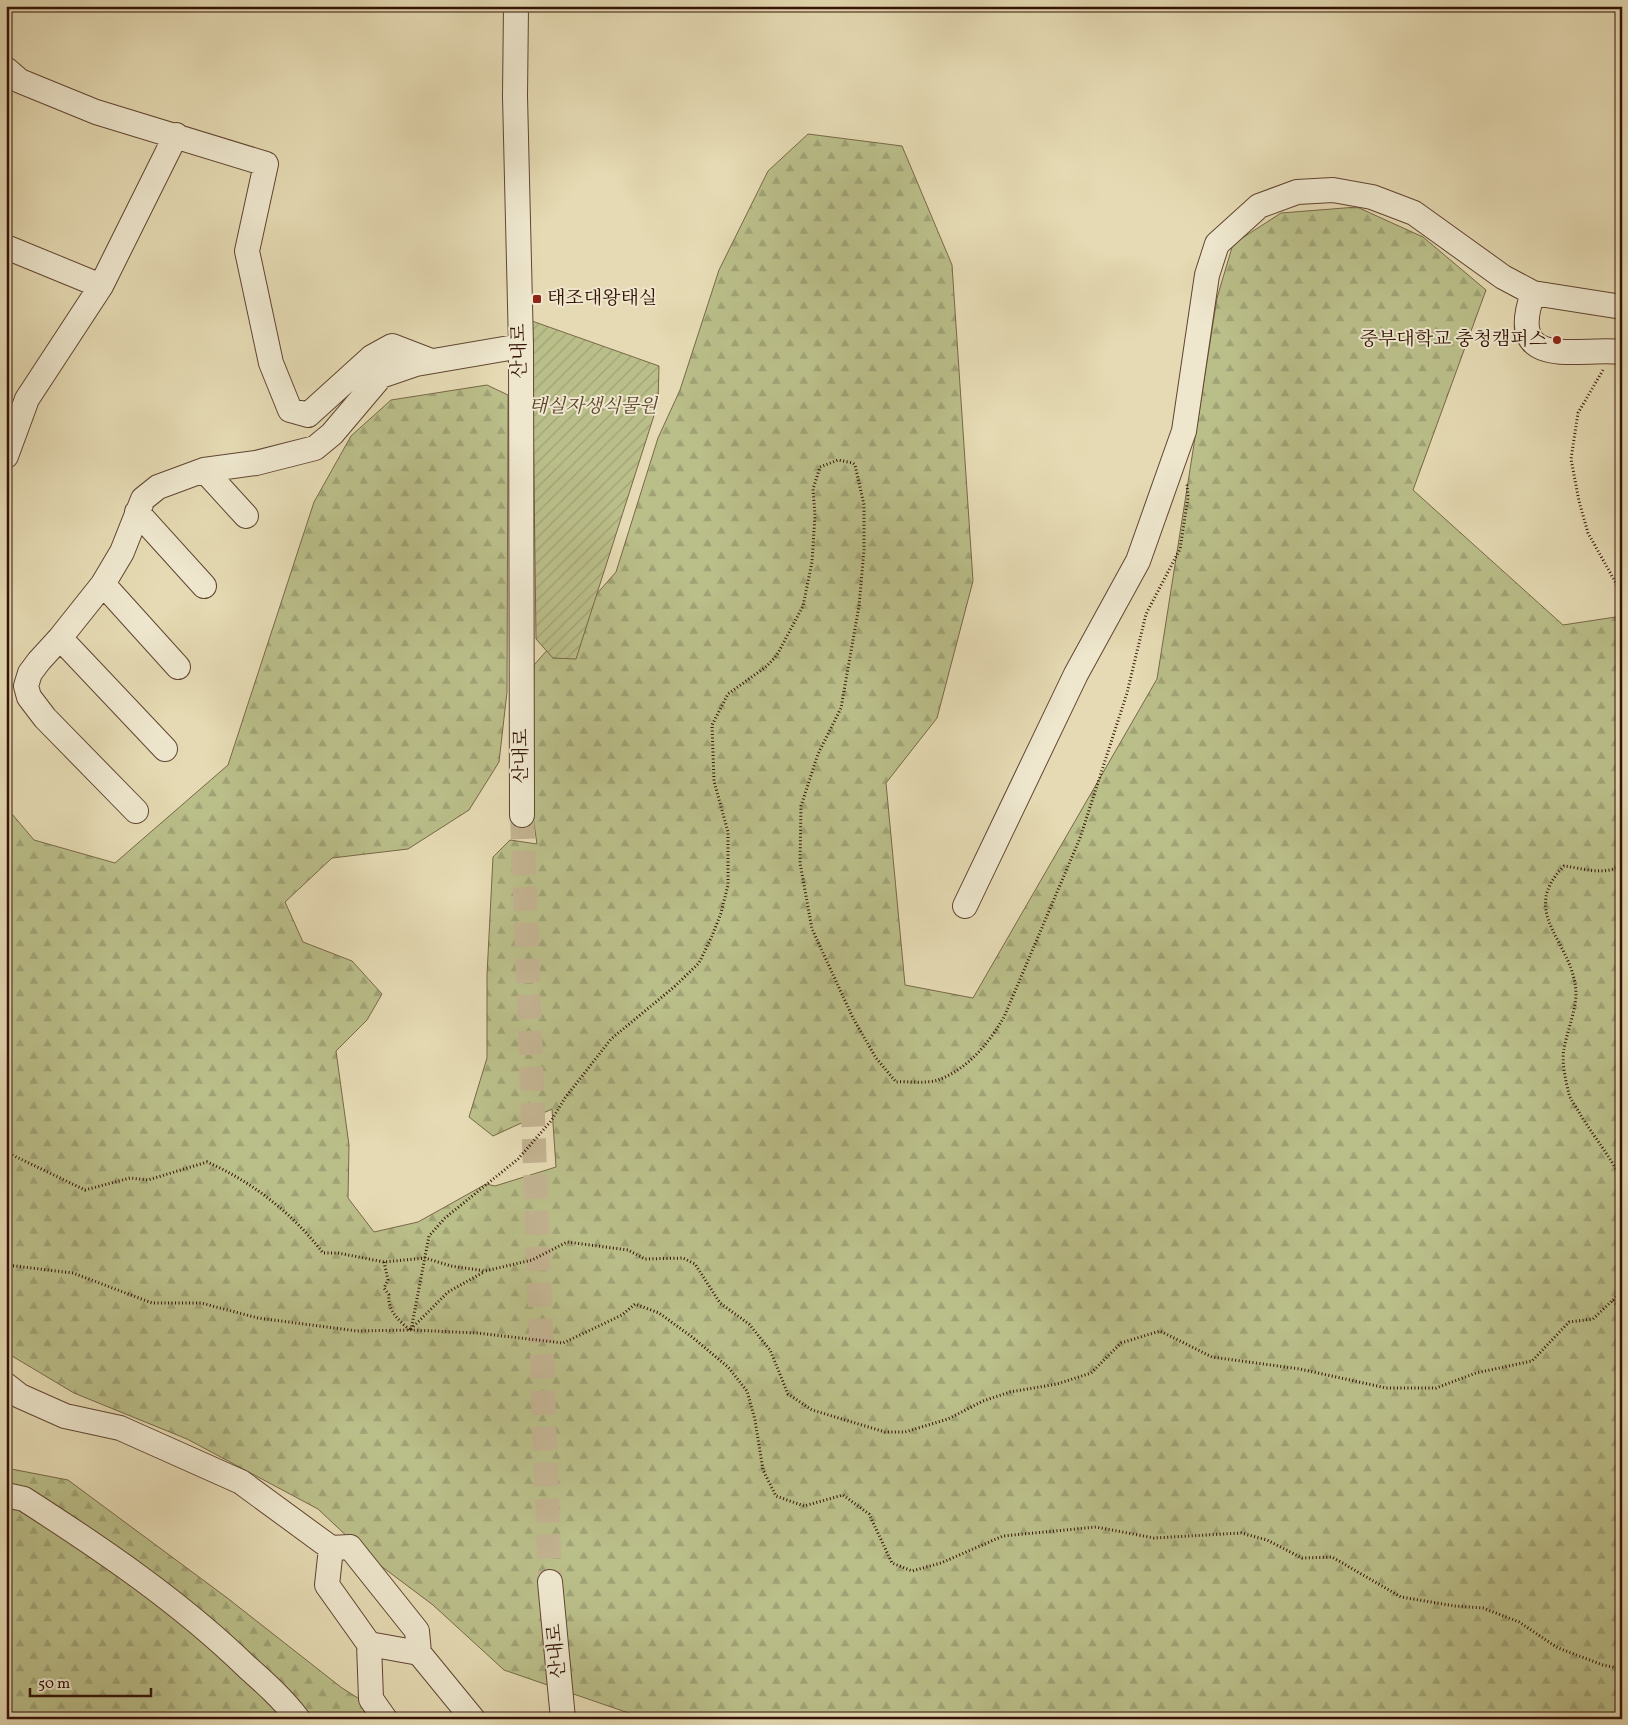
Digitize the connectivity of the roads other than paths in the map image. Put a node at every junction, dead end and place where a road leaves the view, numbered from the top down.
1 (516, 6) edge
2 (6, 69) edge
3 (176, 136) junction
4 (6, 247) edge
5 (100, 286) junction
6 (1533, 293) junction
7 (1622, 308) edge
8 (520, 346) junction
9 (1612, 351) edge
10 (431, 361) junction
11 (16, 404) edge
12 (6, 456) edge
13 (204, 470) junction
14 (137, 512) junction
15 (246, 516) dead end
16 (103, 584) junction
17 (204, 586) dead end
18 (60, 638) junction
19 (178, 667) dead end
20 (165, 749) dead end
21 (136, 811) dead end
22 (522, 815) tunnel mouth
23 (966, 906) dead end
24 (6, 1385) edge
25 (6, 1495) edge
26 (331, 1548) junction
27 (550, 1582) tunnel mouth
28 (369, 1644) junction
29 (419, 1653) junction
30 (298, 1719) edge
31 (385, 1719) edge
32 (473, 1719) edge
33 (563, 1719) edge

1 - 8 street, 산내로
2 - 3 street
3 - 5 street
3 - 10 street
4 - 5 street
5 - 11 street
6 - 7 street
6 - 9 street
6 - 23 street
8 - 10 street
8 - 22 street, 산내로
10 - 13 street
11 - 12 street
13 - 14 street
13 - 15 street
14 - 16 street
14 - 17 street
16 - 18 street
16 - 19 street
18 - 20 street
18 - 21 street
24 - 26 street
25 - 30 street
26 - 28 street
26 - 29 street
27 - 33 street, 산내로
28 - 29 street
28 - 31 street
29 - 32 street

